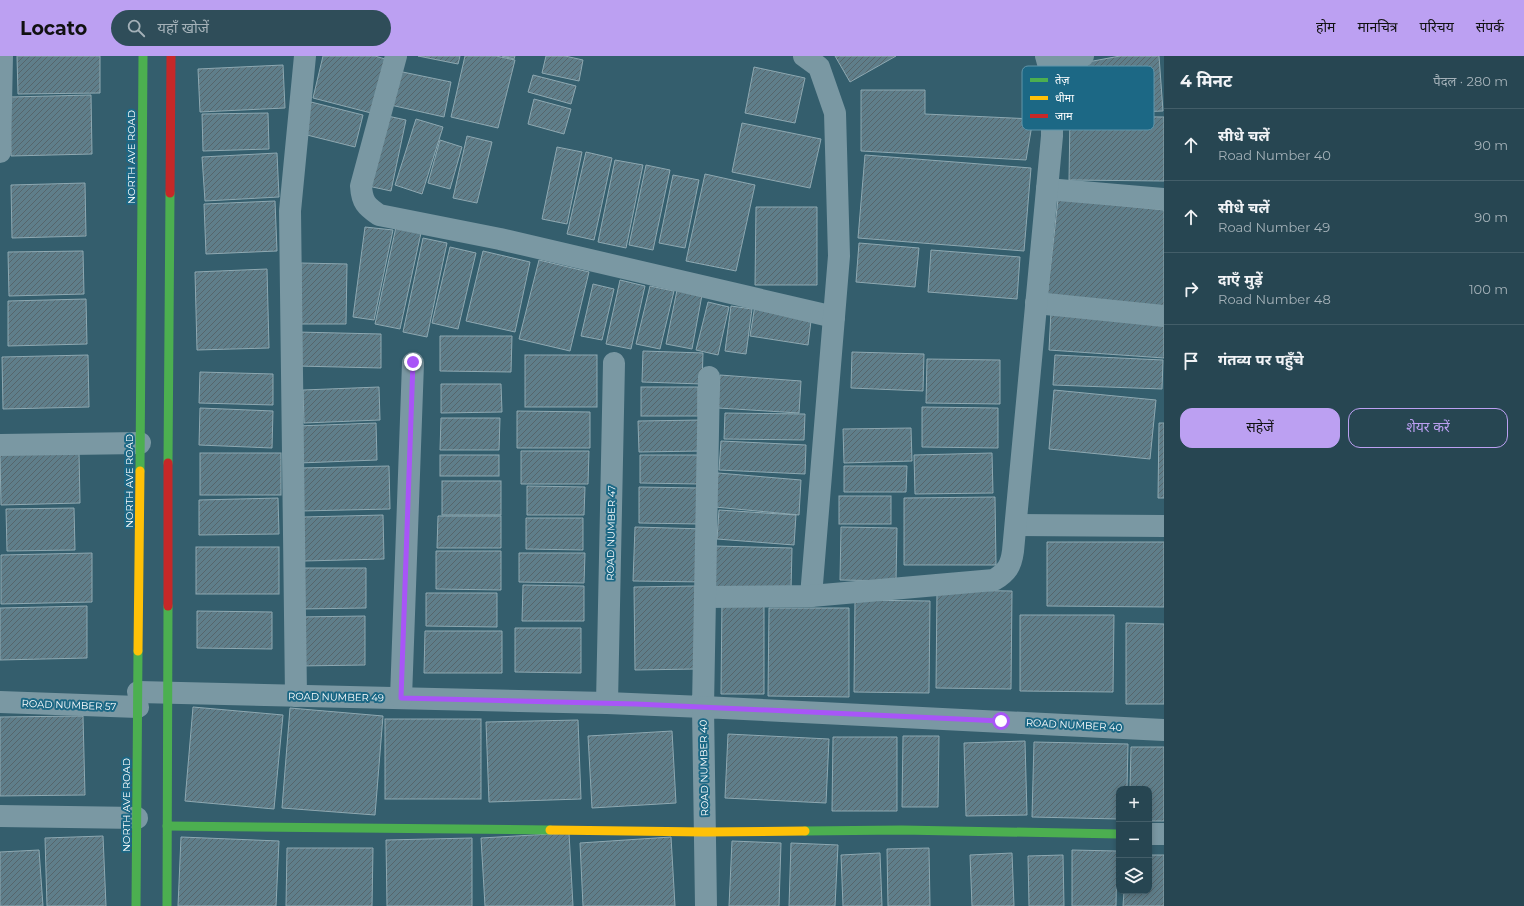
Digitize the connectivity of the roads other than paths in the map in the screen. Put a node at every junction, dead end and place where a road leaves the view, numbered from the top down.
1 (2, 56) edge
2 (143, 56) edge
3 (171, 56) edge
4 (305, 56) edge
5 (396, 56) edge
6 (804, 56) edge
7 (1083, 56) edge
8 (1047, 60) edge
9 (1052, 130) edge
10 (0, 152) edge
11 (1047, 188) junction
12 (1164, 199) edge
13 (1036, 303) junction
14 (1164, 316) edge
15 (834, 317) junction
16 (413, 362) dead end
17 (614, 363) dead end
18 (709, 377) dead end
19 (140, 443) junction
20 (0, 445) edge
21 (1016, 525) junction
22 (1164, 526) edge
23 (811, 596) junction
24 (705, 597) junction
25 (167, 694) junction
26 (296, 696) junction
27 (401, 698) junction
28 (138, 700) junction
29 (0, 702) edge
30 (607, 703) junction
31 (703, 707) junction
32 (1164, 730) edge
33 (0, 816) edge
34 (137, 818) junction
35 (167, 826) junction
36 (705, 832) junction
37 (1116, 834) edge
38 (1152, 834) edge
39 (1164, 834) edge
40 (136, 906) edge
41 (167, 906) edge
42 (706, 906) edge

1 - 10 street
2 - 19 street, NORTH AVE ROAD
3 - 25 street
4 - 26 street
5 - 15 street
6 - 15 street
7 - 8 street
9 - 11 street
11 - 12 street
11 - 13 street
13 - 14 street
13 - 21 street
15 - 23 street
16 - 27 street
17 - 30 street, ROAD NUMBER 47
18 - 24 street
19 - 20 street
19 - 28 street, NORTH AVE ROAD
21 - 22 street
21 - 23 street
23 - 24 street
24 - 31 street
25 - 26 street, ROAD NUMBER 49
25 - 28 street, ROAD NUMBER 49
25 - 35 street
26 - 27 street, ROAD NUMBER 49
27 - 30 street, ROAD NUMBER 49
28 - 29 street, ROAD NUMBER 57
28 - 34 street, NORTH AVE ROAD
30 - 31 street, ROAD NUMBER 49
31 - 32 street, ROAD NUMBER 40
31 - 36 street, ROAD NUMBER 40
33 - 34 street
34 - 40 street, NORTH AVE ROAD
35 - 36 street
35 - 41 street
36 - 37 street
36 - 42 street, ROAD NUMBER 40
38 - 39 street

